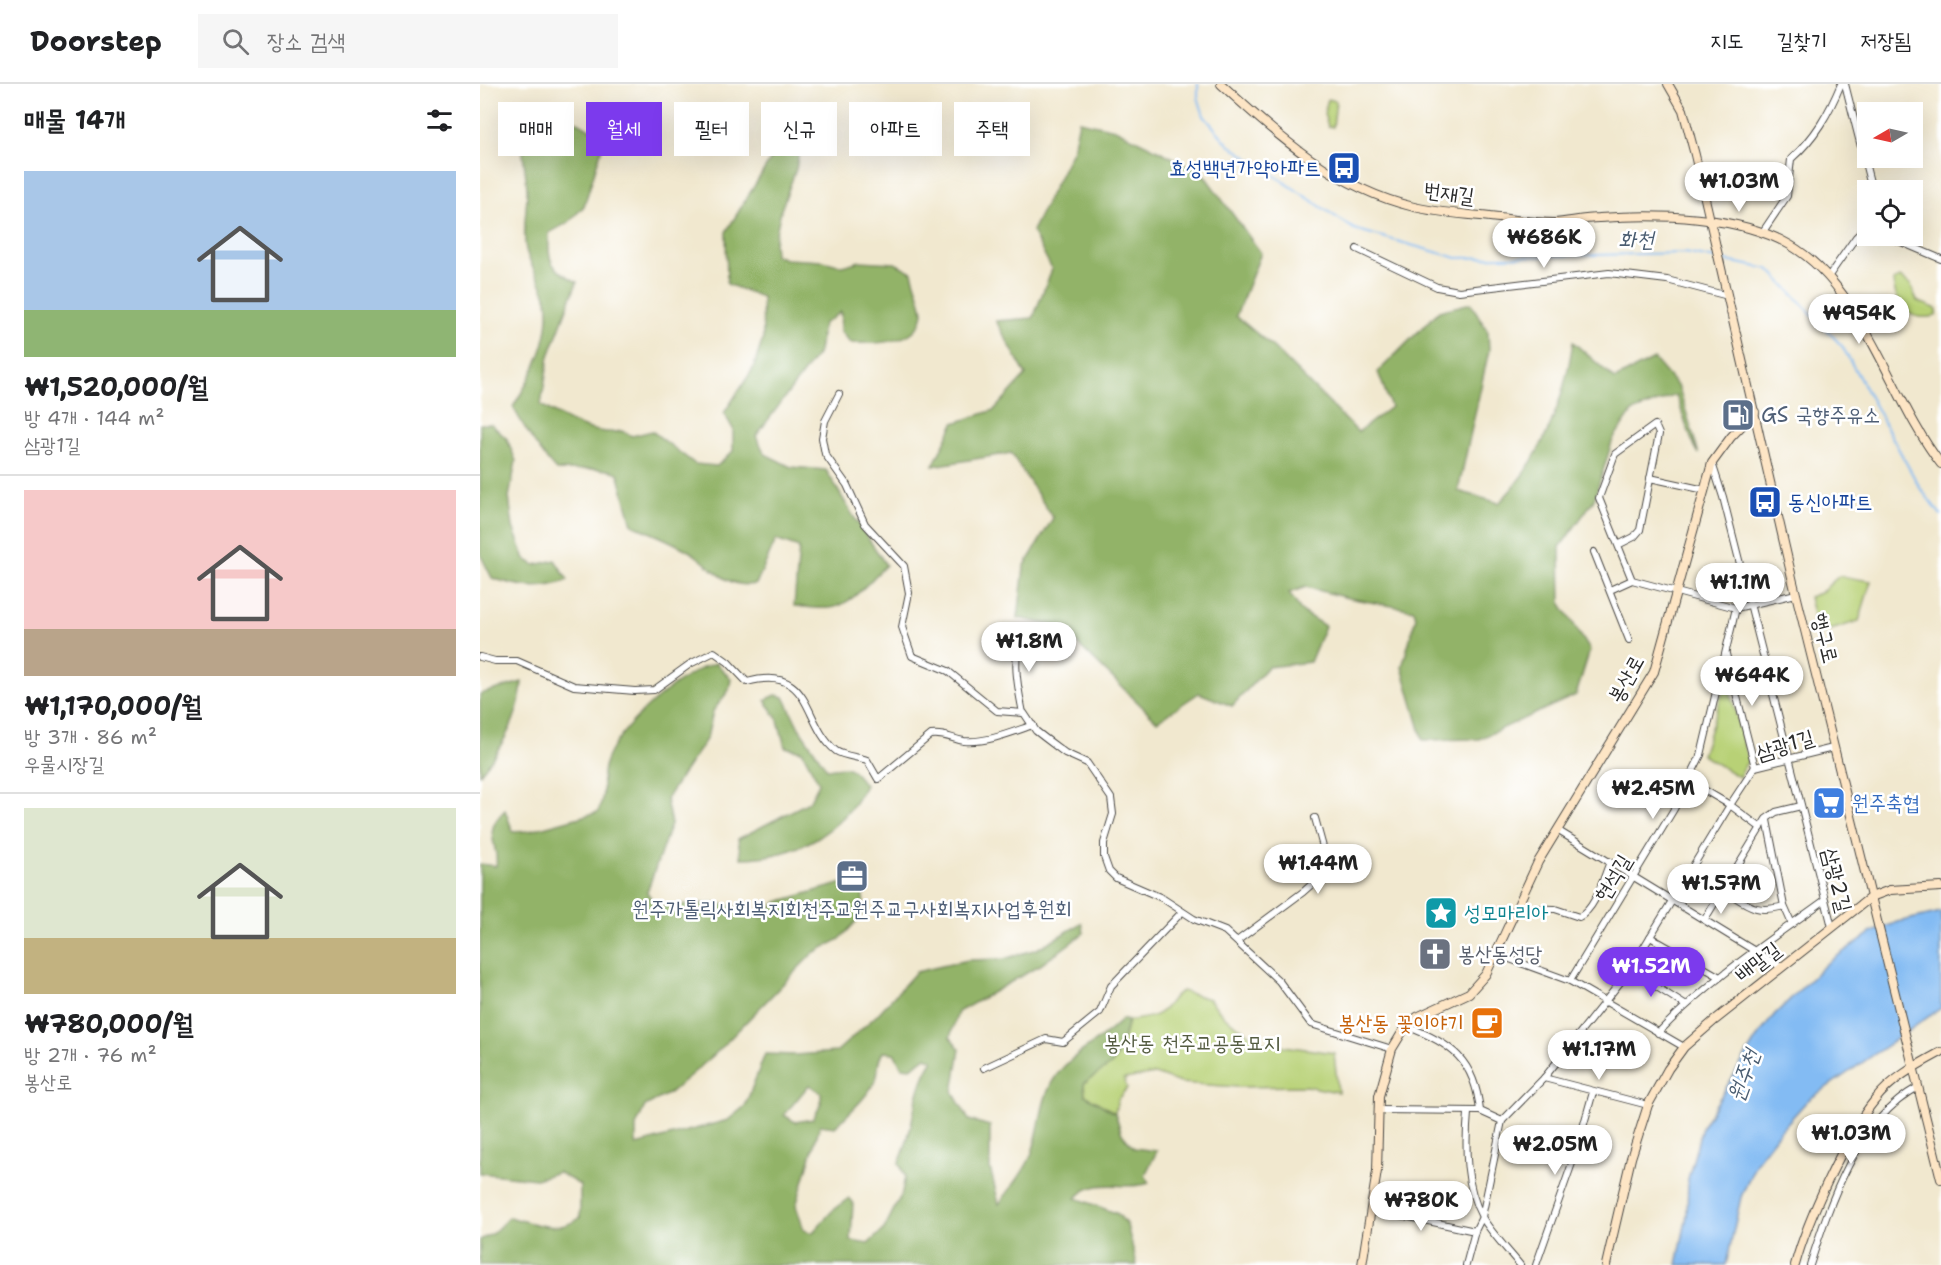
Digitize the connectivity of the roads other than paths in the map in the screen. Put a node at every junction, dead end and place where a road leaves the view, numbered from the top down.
1 (1221, 84) edge
2 (1668, 84) edge
3 (1843, 84) edge
4 (1869, 180) edge
5 (1709, 221) junction
6 (1762, 233) junction
7 (1857, 241) edge
8 (1910, 246) edge
9 (1357, 249) dead end
10 (1941, 260) edge
11 (1828, 278) junction
12 (1728, 296) junction
13 (839, 394) dead end
14 (1755, 412) junction
15 (1712, 463) junction
16 (1941, 464) edge
17 (1650, 478) junction
18 (1705, 490) junction
19 (1618, 545) junction
20 (1594, 552) dead end
21 (1632, 580) junction
22 (1610, 590) junction
23 (1676, 594) junction
24 (1796, 594) junction
25 (1750, 605) junction
26 (1736, 608) junction
27 (1027, 629) dead end
28 (1629, 640) dead end
29 (1726, 654) junction
30 (480, 657) edge
31 (1023, 713) junction
32 (1033, 725) junction
33 (1833, 748) junction
34 (1789, 758) junction
35 (1755, 767) junction
36 (1689, 781) junction
37 (1730, 805) junction
38 (1802, 806) junction
39 (1315, 818) dead end
40 (1766, 819) junction
41 (1761, 828) junction
42 (1557, 830) junction
43 (1610, 861) junction
44 (1634, 876) junction
45 (1941, 887) edge
46 (1724, 890) junction
47 (1871, 897) junction
48 (1673, 900) junction
49 (1825, 900) junction
50 (1784, 906) junction
51 (1516, 908) junction
52 (1182, 912) junction
53 (1706, 919) junction
54 (1792, 924) junction
55 (1832, 927) junction
56 (1650, 937) junction
57 (1237, 941) junction
58 (1756, 951) junction
59 (1496, 954) junction
60 (1781, 967) junction
61 (1630, 970) junction
62 (1719, 977) junction
63 (1570, 981) junction
64 (1604, 1003) junction
65 (1685, 1005) junction
66 (1406, 1026) junction
67 (1658, 1033) junction
68 (1684, 1047) junction
69 (1392, 1049) junction
70 (1941, 1052) edge
71 (984, 1068) dead end
72 (1912, 1068) junction
73 (1544, 1078) junction
74 (1918, 1087) junction
75 (1593, 1092) junction
76 (1875, 1100) junction
77 (1648, 1105) junction
78 (1887, 1109) junction
79 (1378, 1110) junction
80 (1479, 1111) junction
81 (1468, 1113) junction
82 (1502, 1121) junction
83 (1941, 1179) edge
84 (1372, 1209) junction
85 (1482, 1217) junction
86 (1475, 1231) junction
87 (1362, 1265) edge
88 (1466, 1265) edge
89 (1520, 1265) edge
90 (1536, 1265) edge
91 (1606, 1265) edge
92 (1795, 1265) edge
93 (1810, 1265) edge

1 - 5 street, 번재길
2 - 5 street
3 - 4 street
3 - 6 street
5 - 6 street
5 - 12 street, 행구로
6 - 11 street
7 - 11 street
8 - 10 street
9 - 12 street
11 - 16 street
12 - 14 street, 행구로
13 - 31 street
14 - 15 street, 봉산로
14 - 24 street, 행구로
15 - 18 street, 봉산로
15 - 25 street, 삼광2길
17 - 18 street
17 - 19 street
17 - 19 street
18 - 23 street, 봉산로
19 - 21 street
20 - 22 street
21 - 22 street
21 - 23 street
22 - 28 street
23 - 26 street
23 - 42 street, 봉산로
24 - 25 street
24 - 33 street, 행구로
25 - 26 street
25 - 34 street, 삼광2길
26 - 29 street, 현석길
27 - 31 street
29 - 35 street, 현석길
29 - 36 street, 현석길
30 - 32 street
31 - 32 street
32 - 52 street
33 - 34 street, 삼광1길
33 - 47 street, 행구로
34 - 35 street, 삼광1길
34 - 38 street, 삼광2길
35 - 37 street, 삼광1길
36 - 37 street
36 - 44 street, 현석길
37 - 41 street
37 - 48 street, 삼광1길
38 - 40 street
38 - 49 street, 삼광2길
39 - 57 street
40 - 41 street
40 - 50 street
41 - 46 street
42 - 43 street
42 - 51 street, 봉산로
43 - 44 street
43 - 51 street
44 - 48 street
44 - 63 street, 현석길
45 - 47 street, 배말길
46 - 50 street
46 - 53 street
47 - 55 street, 배말길
47 - 72 street, 행구로
48 - 53 street
48 - 56 street, 삼광1길
49 - 54 street
49 - 55 street, 삼광2길
50 - 54 street
51 - 59 street, 봉산로
52 - 57 street
52 - 71 street
53 - 58 street
54 - 58 street
55 - 60 street, 배말길
56 - 61 street, 삼광1길
56 - 62 street
57 - 69 street
58 - 60 street
58 - 62 street
59 - 63 street
59 - 66 street, 봉산로
60 - 68 street, 배말길
61 - 64 street, 삼광1길
61 - 65 street
62 - 65 street
63 - 64 street
64 - 67 street
64 - 73 street, 삼광1길
65 - 67 street
66 - 69 street, 봉산로
66 - 80 street
67 - 68 street
68 - 77 street, 배말길
69 - 79 street, 봉산로
70 - 72 street
72 - 74 street
72 - 76 street
73 - 75 street
73 - 82 street, 삼광1길
74 - 78 street
74 - 83 street
75 - 77 street
75 - 90 street
76 - 78 street
76 - 92 street
77 - 91 street, 배말길
78 - 93 street
79 - 81 street
79 - 84 street, 봉산로
80 - 81 street
80 - 82 street
81 - 85 street
82 - 85 street
84 - 86 street
84 - 87 street, 봉산로
85 - 86 street
85 - 89 street
86 - 88 street

